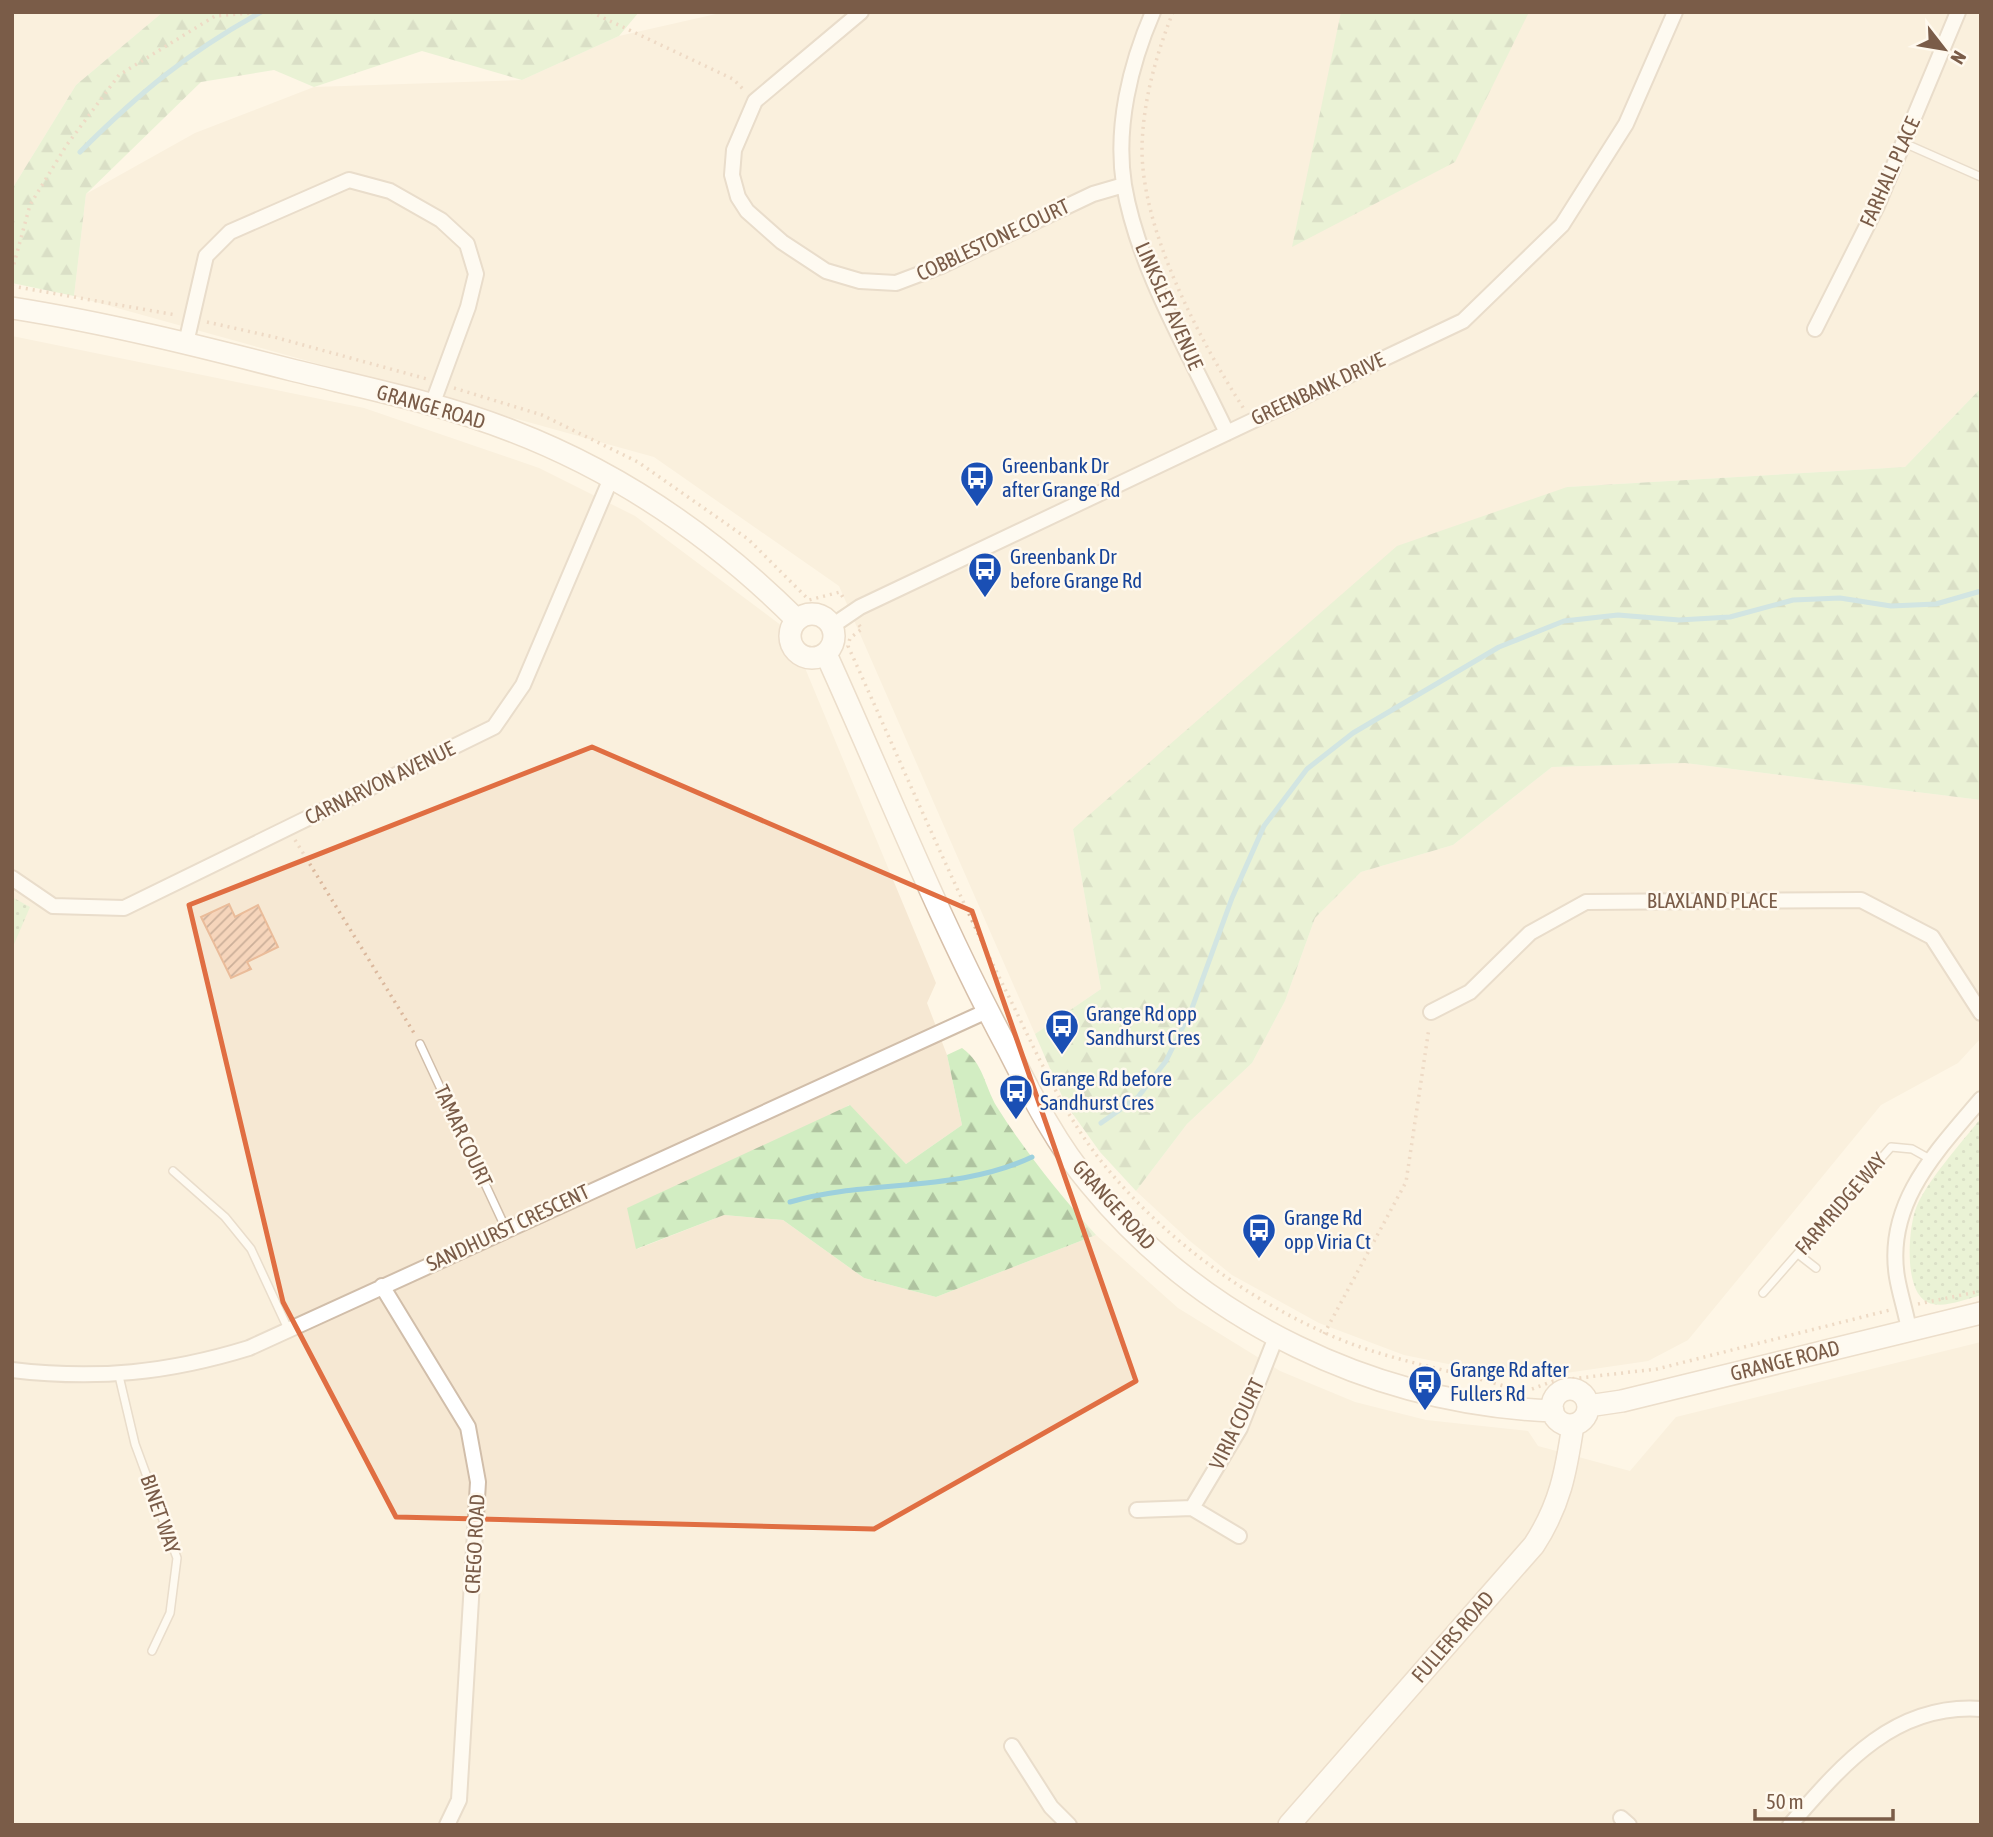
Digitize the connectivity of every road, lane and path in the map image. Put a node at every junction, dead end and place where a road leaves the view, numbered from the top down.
1 (261, 12) edge
2 (590, 12) edge
3 (860, 12) edge
4 (1153, 12) edge
5 (1173, 12) edge
6 (1675, 12) edge
7 (1958, 12) edge
8 (755, 101) junction
9 (1904, 143) junction
10 (1981, 177) edge
11 (1124, 185) junction
12 (12, 271) edge
13 (12, 286) edge
14 (12, 308) edge
15 (191, 319) junction
16 (1815, 329) dead end
17 (186, 343) junction
18 (439, 383) junction
19 (432, 405) junction
20 (1251, 420) junction
21 (1227, 433) junction
22 (612, 476) junction
23 (852, 612) junction
24 (797, 620) junction
25 (832, 626) junction
26 (826, 654) junction
27 (300, 850) dead end
28 (12, 877) edge
29 (987, 1011) junction
30 (1431, 1012) joint
31 (1981, 1013) edge
32 (421, 1044) joint
33 (1981, 1099) edge
34 (1930, 1159) junction
35 (173, 1171) dead end
36 (506, 1228) junction
37 (1798, 1254) junction
38 (1816, 1268) dead end
39 (382, 1286) junction
40 (1981, 1291) edge
41 (1763, 1293) dead end
42 (1905, 1307) junction
43 (1981, 1313) edge
44 (1909, 1330) junction
45 (289, 1331) junction
46 (1325, 1332) junction
47 (1276, 1337) junction
48 (1313, 1354) junction
49 (12, 1370) edge
50 (119, 1376) junction
51 (1509, 1387) dead end
52 (1522, 1388) dead end
53 (1588, 1406) junction
54 (1553, 1411) junction
55 (1573, 1425) junction
56 (1192, 1508) junction
57 (1137, 1510) dead end
58 (1239, 1536) dead end
59 (152, 1650) dead end
60 (1981, 1709) edge
61 (1012, 1746) dead end
62 (446, 1825) edge
63 (1069, 1825) edge
64 (1289, 1825) edge
65 (1790, 1825) edge

1 - 12 path
2 - 8 path
3 - 8 street
4 - 11 street, LINKSLEY AVENUE
5 - 20 path
6 - 20 street, GREENBANK DRIVE
7 - 9 street, FARHALL PLACE
8 - 11 street, COBBLESTONE COURT
9 - 10 lane
9 - 16 street, FARHALL PLACE
11 - 21 street, LINKSLEY AVENUE
13 - 15 path
14 - 17 street, GRANGE ROAD
15 - 17 street
15 - 18 path
15 - 18 street
17 - 19 street, GRANGE ROAD
18 - 19 street
18 - 23 path
19 - 22 street, GRANGE ROAD
20 - 21 street, GREENBANK DRIVE
21 - 23 street, GREENBANK DRIVE
22 - 24 street, GRANGE ROAD
22 - 28 street, CARNARVON AVENUE
23 - 25 street, GREENBANK DRIVE
23 - 46 path
24 - 25 street
24 - 26 street
25 - 26 street
26 - 29 street, GRANGE ROAD
27 - 32 path
29 - 36 street, SANDHURST CRESCENT
29 - 47 street, GRANGE ROAD
30 - 31 street, BLAXLAND PLACE
30 - 46 path
32 - 36 lane, TAMAR COURT
33 - 34 street
34 - 37 lane, FARMRIDGE WAY
34 - 42 street
35 - 45 lane
36 - 39 street, SANDHURST CRESCENT
37 - 38 lane
37 - 41 lane, FARMRIDGE WAY
39 - 45 street, SANDHURST CRESCENT
39 - 62 street, CREGO ROAD
40 - 42 path
42 - 44 street
42 - 52 path
43 - 44 street, GRANGE ROAD
44 - 53 street, GRANGE ROAD
45 - 50 street, SANDHURST CRESCENT
46 - 48 path
46 - 51 path
47 - 48 street, GRANGE ROAD
47 - 56 street, VIRIA COURT
48 - 54 street, GRANGE ROAD
49 - 50 street, SANDHURST CRESCENT
50 - 59 lane, BINET WAY
53 - 54 street
53 - 55 street
54 - 55 street
55 - 64 street, FULLERS ROAD
56 - 57 street
56 - 58 street
60 - 65 street
61 - 63 street

